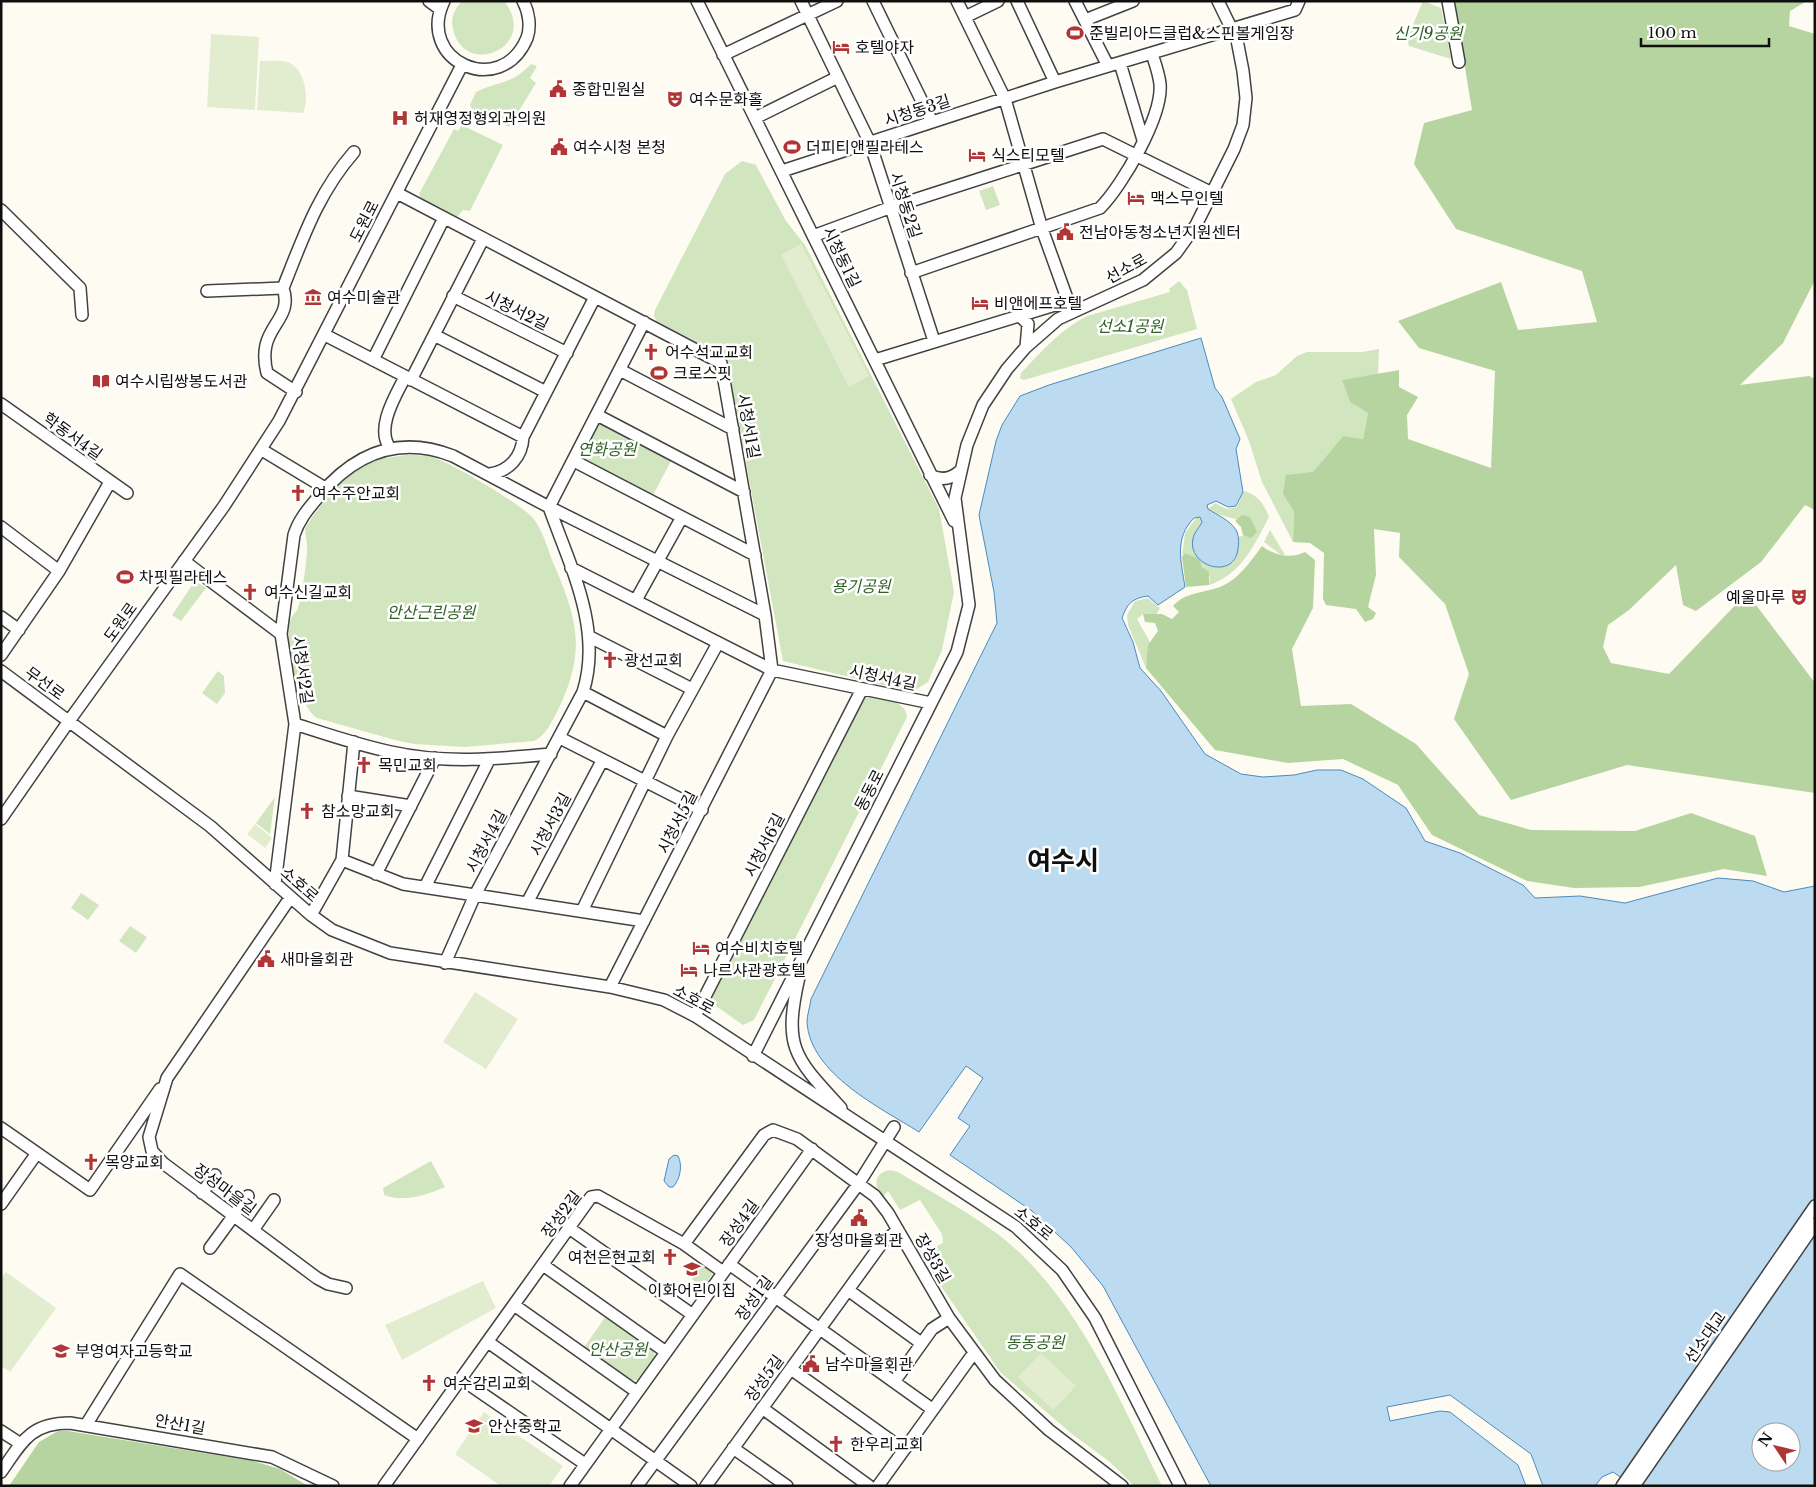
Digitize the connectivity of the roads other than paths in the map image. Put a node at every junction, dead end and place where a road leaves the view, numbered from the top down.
1 (429, 1) edge
2 (697, 1) edge
3 (801, 1) edge
4 (837, 1) edge
5 (873, 1) edge
6 (957, 1) edge
7 (998, 1) edge
8 (1017, 1) edge
9 (1075, 1) edge
10 (1133, 1) edge
11 (1218, 1) edge
12 (1299, 1) edge
13 (1448, 1) edge
14 (527, 2) edge
15 (442, 5) edge
16 (808, 15) junction
17 (965, 17) junction
18 (1085, 20) junction
19 (1232, 28) junction
20 (1152, 54) junction
21 (723, 55) junction
22 (1459, 62) dead end
23 (1120, 63) junction
24 (462, 65) junction
25 (1108, 66) junction
26 (838, 77) junction
27 (1056, 82) junction
28 (1005, 98) junction
29 (755, 118) junction
30 (932, 122) junction
31 (1143, 140) junction
32 (870, 142) junction
33 (354, 152) dead end
34 (1136, 155) junction
35 (1023, 163) junction
36 (782, 171) junction
37 (397, 193) junction
38 (1212, 194) junction
39 (889, 208) junction
40 (1, 210) edge
41 (444, 218) junction
42 (1042, 228) junction
43 (814, 236) junction
44 (483, 239) junction
45 (911, 273) junction
46 (283, 288) junction
47 (208, 291) dead end
48 (453, 296) junction
49 (595, 297) junction
50 (1070, 306) junction
51 (82, 314) dead end
52 (1019, 314) junction
53 (644, 322) junction
54 (325, 335) junction
55 (434, 335) junction
56 (934, 341) junction
57 (1026, 347) junction
58 (566, 353) junction
59 (373, 360) junction
60 (875, 360) junction
61 (620, 370) junction
62 (408, 378) junction
63 (296, 392) junction
64 (546, 392) junction
65 (1, 404) edge
66 (597, 416) junction
67 (733, 429) junction
68 (523, 437) junction
69 (390, 448) junction
70 (262, 450) junction
71 (574, 461) junction
72 (960, 471) junction
73 (490, 474) junction
74 (930, 475) junction
75 (110, 482) junction
76 (325, 488) junction
77 (744, 492) junction
78 (127, 493) dead end
79 (549, 507) junction
80 (682, 517) junction
81 (1, 527) edge
82 (958, 527) junction
83 (755, 555) junction
84 (184, 561) junction
85 (658, 561) junction
86 (571, 568) junction
87 (59, 571) junction
88 (636, 600) junction
89 (765, 615) junction
90 (1, 617) edge
91 (19, 630) junction
92 (281, 634) junction
93 (590, 637) junction
94 (718, 643) junction
95 (1, 655) edge
96 (772, 670) junction
97 (1, 671) edge
98 (692, 689) junction
99 (862, 689) junction
100 (583, 692) junction
101 (930, 703) junction
102 (69, 721) junction
103 (295, 724) junction
104 (667, 736) junction
105 (560, 738) junction
106 (354, 742) junction
107 (551, 754) junction
108 (435, 758) junction
109 (489, 760) junction
110 (602, 760) junction
111 (644, 782) junction
112 (348, 796) junction
113 (411, 806) junction
114 (702, 810) junction
115 (1, 819) edge
116 (342, 860) junction
117 (376, 874) junction
118 (275, 884) junction
119 (425, 887) junction
120 (475, 895) junction
121 (290, 898) junction
122 (527, 903) junction
123 (582, 911) junction
124 (311, 915) junction
125 (644, 921) junction
126 (803, 959) junction
127 (445, 963) junction
128 (610, 987) junction
129 (695, 1016) junction
130 (754, 1056) junction
131 (167, 1078) junction
132 (854, 1122) junction
133 (894, 1126) dead end
134 (1, 1128) edge
135 (886, 1143) junction
136 (812, 1149) junction
137 (37, 1153) junction
138 (215, 1175) dead end
139 (859, 1182) junction
140 (202, 1192) junction
141 (248, 1196) dead end
142 (274, 1200) dead end
143 (1, 1204) edge
144 (1815, 1206) edge
145 (233, 1216) junction
146 (1815, 1224) edge
147 (569, 1228) junction
148 (253, 1230) junction
149 (898, 1230) junction
150 (684, 1244) junction
151 (210, 1248) dead end
152 (543, 1265) junction
153 (726, 1268) junction
154 (346, 1288) dead end
155 (848, 1290) junction
156 (775, 1297) junction
157 (514, 1305) junction
158 (693, 1315) junction
159 (948, 1318) junction
160 (820, 1329) junction
161 (488, 1342) junction
162 (921, 1343) junction
163 (666, 1352) junction
164 (973, 1354) junction
165 (791, 1369) junction
166 (461, 1379) junction
167 (894, 1382) junction
168 (638, 1392) junction
169 (762, 1408) junction
170 (932, 1409) junction
171 (86, 1425) junction
172 (611, 1428) junction
173 (1, 1431) edge
174 (418, 1439) junction
175 (20, 1444) junction
176 (733, 1448) junction
177 (904, 1450) junction
178 (656, 1460) junction
179 (585, 1464) junction
180 (1, 1472) edge
181 (334, 1486) edge
182 (384, 1486) edge
183 (570, 1486) edge
184 (637, 1486) edge
185 (691, 1486) edge
186 (706, 1486) edge
187 (787, 1486) edge
188 (869, 1486) edge
189 (878, 1486) edge
190 (1122, 1486) edge
191 (1180, 1486) edge
192 (1622, 1486) edge
193 (1634, 1486) edge

1 - 15 street
2 - 21 street, 시청동1길
3 - 16 street, 시청동2길
4 - 16 street
5 - 30 street
6 - 17 street
7 - 17 street
8 - 27 street
9 - 18 street
10 - 18 street
11 - 19 street, 선소로
12 - 19 street, 시청동3길
13 - 22 street
14 - 24 street
15 - 24 street
16 - 21 street
16 - 26 street, 시청동2길
17 - 28 street
18 - 25 street
19 - 20 street, 시청동3길
19 - 38 street, 선소로
20 - 23 street, 시청동3길
20 - 31 street
21 - 29 street, 시청동1길
23 - 25 street, 시청동3길
23 - 31 street
24 - 37 street, 도원로
25 - 27 street, 시청동3길
26 - 29 street
26 - 32 street, 시청동2길
27 - 28 street, 시청동3길
28 - 30 street, 시청동3길
28 - 35 street
29 - 36 street, 시청동1길
30 - 32 street, 시청동3길
31 - 34 street
32 - 36 street, 시청동3길
32 - 39 street, 시청동2길
33 - 46 street
34 - 35 street
34 - 38 street
34 - 42 street
35 - 39 street
35 - 42 street
36 - 43 street, 시청동1길
37 - 41 street, 시청서1길
37 - 54 street, 도원로
38 - 50 street, 선소로
39 - 43 street
39 - 45 street, 시청동2길
40 - 51 street
41 - 44 street, 시청서1길
41 - 59 street
42 - 45 street
42 - 50 street
43 - 60 street, 시청동1길
44 - 48 street
44 - 49 street, 시청서1길
45 - 56 street, 시청동2길
46 - 47 street
46 - 63 street
48 - 55 street
48 - 58 street, 시청서2길
49 - 53 street, 시청서1길
49 - 58 street
50 - 52 street
50 - 57 street, 선소로
52 - 56 street
52 - 57 street
53 - 61 street
53 - 67 street, 시청서1길
54 - 59 street
54 - 63 street, 도원로
55 - 62 street
55 - 64 street
56 - 60 street
57 - 72 street, 선소로
58 - 64 street
59 - 62 street
60 - 74 street, 시청동1길
61 - 66 street
61 - 67 street
62 - 68 street
62 - 69 street
63 - 70 street, 도원로
64 - 68 street
65 - 75 street, 학동서4길
66 - 71 street
66 - 77 street
67 - 77 street, 시청서1길
68 - 73 street
69 - 73 street, 시청서2길
69 - 76 street, 시청서2길
70 - 76 street
70 - 84 street, 도원로
71 - 79 street
71 - 80 street
72 - 74 street
72 - 82 street, 선소로
73 - 79 street, 시청서2길
74 - 82 street, 시청동1길
75 - 78 street, 학동서4길
75 - 87 street
76 - 92 street, 시청서2길
77 - 83 street, 시청서1길
79 - 85 street
79 - 86 street, 시청서4길
80 - 83 street
80 - 85 street
81 - 87 street
82 - 101 street, 동동로
83 - 89 street, 시청서1길
84 - 92 street
84 - 102 street, 도원로
85 - 88 street
85 - 89 street
86 - 88 street, 시청서4길
86 - 93 street, 시청서4길
87 - 91 street
88 - 94 street, 시청서4길
89 - 96 street, 시청서1길
90 - 91 street
91 - 95 street
92 - 103 street, 시청서2길
93 - 98 street
93 - 100 street, 시청서4길
94 - 96 street, 시청서4길
94 - 98 street
96 - 99 street, 시청서4길
96 - 114 street, 시청서5길
97 - 102 street, 무선로
98 - 104 street
99 - 101 street, 시청서4길
99 - 129 street, 시청서6길
100 - 104 street
100 - 105 street, 시청서4길
101 - 126 street, 동동로
102 - 115 street, 도원로
102 - 118 street, 소호로
103 - 106 street
103 - 118 street, 시청서2길
104 - 111 street
105 - 107 street, 시청서4길
105 - 110 street
106 - 108 street
106 - 112 street
107 - 109 street
107 - 120 street, 시청서4길
108 - 109 street
108 - 113 street
109 - 119 street
110 - 111 street
110 - 122 street, 시청서3길
111 - 114 street
111 - 123 street
112 - 113 street
112 - 116 street
113 - 117 street
114 - 125 street, 시청서5길
116 - 117 street
116 - 124 street
117 - 119 street
118 - 121 street, 소호로
119 - 120 street
120 - 122 street
120 - 127 street, 시청서4길
121 - 124 street, 소호로
121 - 131 street, 장성마을길
122 - 123 street
123 - 125 street
124 - 127 street, 소호로
125 - 128 street, 시청서5길
126 - 130 street, 동동로
126 - 132 street
127 - 128 street, 소호로
128 - 129 street, 소호로
129 - 130 street, 소호로
130 - 132 street, 소호로
131 - 137 street, 장성마을길
131 - 140 street, 장성마을길
132 - 135 street, 소호로
133 - 135 street, 장성1길
134 - 137 street
135 - 139 street, 장성1길
135 - 191 street, 소호로
136 - 139 street
136 - 150 street
136 - 153 street, 장성4길
137 - 143 street
138 - 140 street
139 - 149 street, 장성3길
139 - 156 street, 장성1길
140 - 145 street, 장성마을길
141 - 145 street
142 - 148 street
144 - 192 street, 선소대교
145 - 148 street, 장성마을길
145 - 151 street
146 - 193 street, 선소대교
147 - 150 street, 장성2길
147 - 152 street, 장성2길
147 - 158 street
148 - 154 street, 장성마을길
149 - 155 street, 장성5길
149 - 159 street, 장성3길
150 - 153 street, 장성2길
152 - 157 street, 장성2길
152 - 163 street
153 - 156 street, 장성2길
153 - 158 street, 장성4길
155 - 160 street, 장성5길
155 - 162 street
156 - 160 street, 장성2길
156 - 178 street, 장성1길
157 - 161 street, 장성2길
157 - 168 street
158 - 163 street, 장성4길
159 - 162 street
159 - 164 street, 장성3길
160 - 165 street, 장성5길
160 - 167 street
161 - 166 street, 장성2길
161 - 172 street
162 - 167 street
163 - 168 street, 장성4길
164 - 170 street
164 - 190 street, 장성3길
165 - 169 street, 장성5길
165 - 177 street
166 - 174 street, 장성2길
166 - 179 street
167 - 170 street
168 - 172 street, 장성4길
169 - 176 street, 장성5길
169 - 188 street
170 - 177 street
171 - 174 street
171 - 175 street, 안산1길
171 - 181 street, 안산1길
172 - 178 street
172 - 179 street, 장성4길
173 - 175 street
174 - 182 street, 장성2길
175 - 180 street, 안산1길
176 - 186 street, 장성5길
176 - 187 street
177 - 189 street
178 - 184 street, 장성1길
178 - 185 street
179 - 183 street, 장성4길

